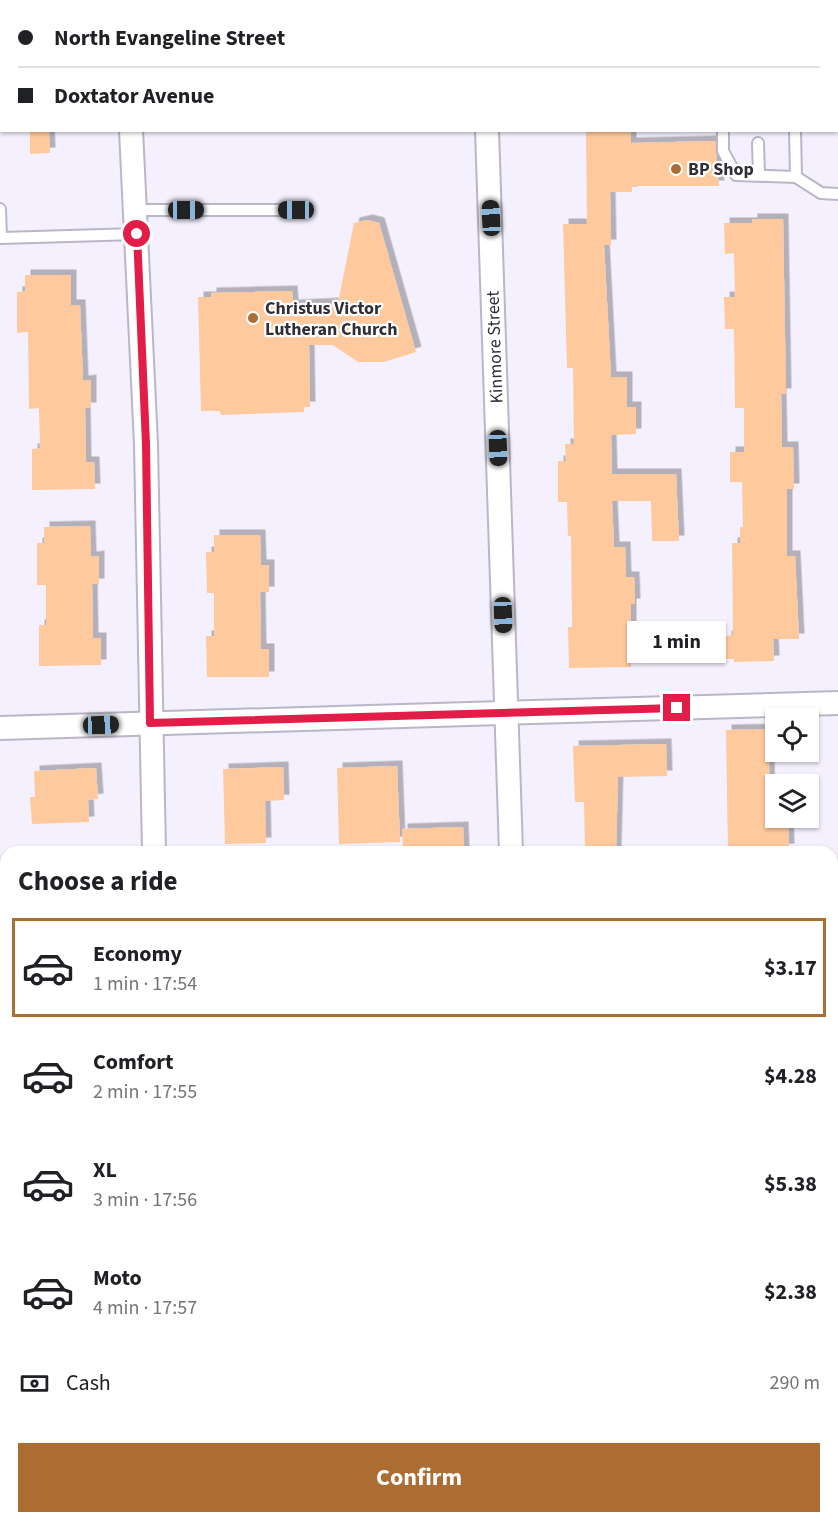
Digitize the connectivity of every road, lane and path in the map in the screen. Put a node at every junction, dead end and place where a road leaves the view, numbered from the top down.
1 (131, 132) edge
2 (487, 132) edge
3 (723, 132) edge
4 (795, 132) edge
5 (759, 143) dead end
6 (759, 175) junction
7 (796, 177) junction
8 (838, 194) edge
9 (0, 209) edge
10 (136, 210) junction
11 (296, 210) dead end
12 (0, 223) edge
13 (137, 234) junction
14 (838, 703) edge
15 (506, 714) junction
16 (150, 723) junction
17 (0, 728) edge
18 (154, 846) edge
19 (511, 846) edge

1 - 10 street
2 - 15 street, Kinmore Street
3 - 6 lane
4 - 7 lane
5 - 6 lane
6 - 7 lane
7 - 8 lane
9 - 12 lane
10 - 11 lane
10 - 13 street
12 - 13 lane
13 - 16 street
14 - 15 street
15 - 16 street
15 - 19 street, Kinmore Street
16 - 17 street
16 - 18 street

